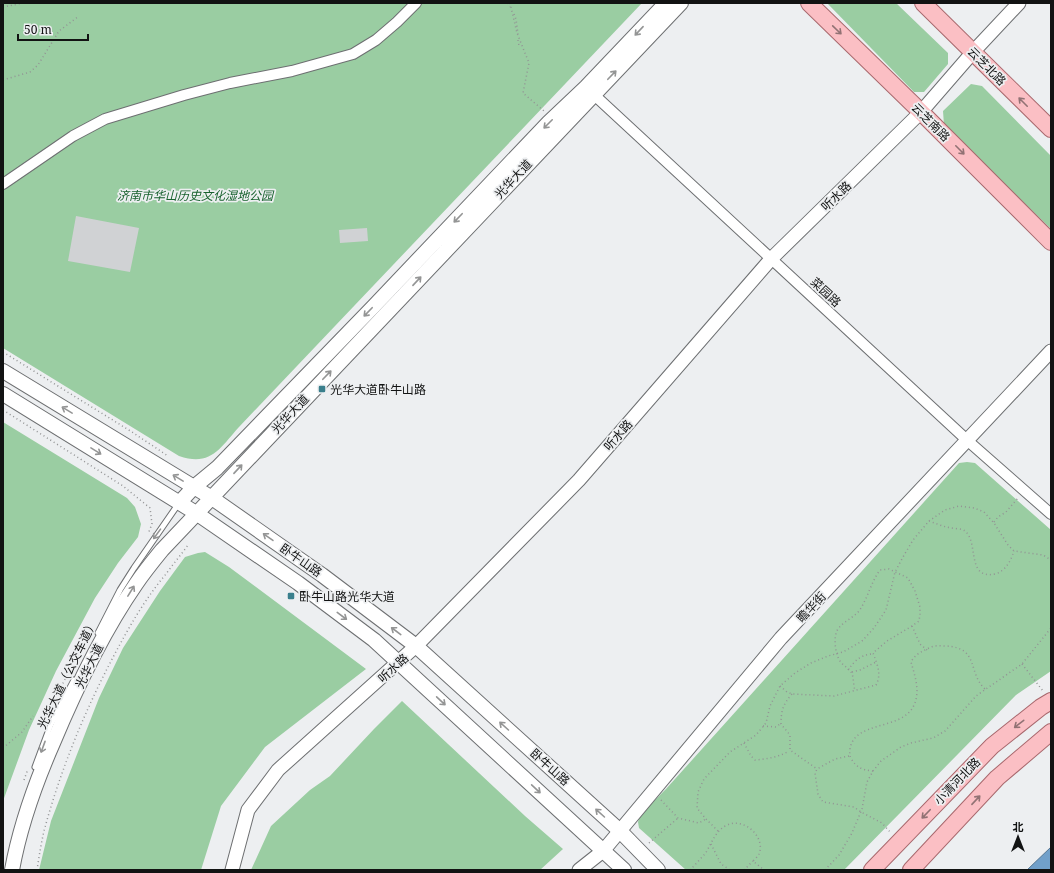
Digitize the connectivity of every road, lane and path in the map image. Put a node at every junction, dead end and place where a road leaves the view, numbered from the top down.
1 (24, 3) edge
2 (416, 3) edge
3 (509, 3) edge
4 (666, 3) edge
5 (681, 3) edge
6 (809, 3) edge
7 (923, 3) edge
8 (1019, 3) edge
9 (3, 7) edge
10 (79, 16) dead end
11 (519, 46) dead end
12 (973, 52) junction
13 (3, 80) edge
14 (590, 90) junction
15 (544, 111) dead end
16 (921, 112) junction
17 (1051, 129) edge
18 (3, 184) edge
19 (1051, 242) edge
20 (771, 259) junction
21 (1051, 351) edge
22 (3, 352) edge
23 (3, 371) edge
24 (3, 394) edge
25 (3, 410) edge
26 (968, 441) junction
27 (168, 456) dead end
28 (194, 487) junction
29 (1024, 490) junction
30 (212, 498) junction
31 (180, 502) junction
32 (196, 513) junction
33 (1051, 514) edge
34 (929, 521) junction
35 (994, 523) junction
36 (152, 524) dead end
37 (188, 545) dead end
38 (1014, 551) junction
39 (1051, 560) edge
40 (896, 572) junction
41 (912, 626) junction
42 (1051, 628) edge
43 (94, 640) dead end
44 (416, 646) junction
45 (927, 650) junction
46 (837, 653) junction
47 (873, 653) junction
48 (399, 662) junction
49 (876, 662) junction
50 (1022, 664) junction
51 (848, 670) junction
52 (852, 672) junction
53 (76, 675) dead end
54 (780, 686) junction
55 (985, 689) junction
56 (855, 690) junction
57 (792, 694) junction
58 (1051, 701) edge
59 (33, 716) dead end
60 (781, 724) junction
61 (763, 726) junction
62 (1051, 732) edge
63 (744, 743) junction
64 (3, 748) edge
65 (790, 750) junction
66 (849, 756) junction
67 (817, 769) junction
68 (873, 771) junction
69 (34, 773) dead end
70 (29, 788) dead end
71 (652, 792) junction
72 (861, 812) junction
73 (678, 818) junction
74 (706, 819) junction
75 (620, 830) junction
76 (718, 831) junction
77 (899, 841) junction
78 (710, 844) junction
79 (603, 851) junction
80 (639, 851) junction
81 (753, 861) junction
82 (6, 870) edge
83 (12, 870) edge
84 (37, 870) edge
85 (232, 870) edge
86 (579, 870) edge
87 (624, 870) edge
88 (658, 870) edge
89 (690, 870) edge
90 (730, 870) edge
91 (744, 870) edge
92 (764, 870) edge
93 (825, 870) edge
94 (872, 870) edge
95 (911, 870) edge

1 - 9 path
2 - 18 street
3 - 11 path
3 - 15 path
4 -> 14 main road, 光华大道
14 -> 5 main road, 光华大道
6 -> 16 main road, 云芝南路
7 - 12 main road, 云芝北路
8 - 12 street, 听水路
10 - 13 path
12 - 16 street, 听水路
17 -> 12 main road, 云芝北路
14 - 20 street, 菜园路
14 -> 28 main road, 光华大道
30 -> 14 main road, 光华大道
16 -> 19 main road, 云芝南路
16 - 20 street, 听水路
20 - 26 street, 菜园路
20 - 44 street, 听水路
21 - 26 street, 瞻华街
22 - 27 path
28 -> 23 main road, 卧牛山路
24 -> 31 main road
25 - 36 path
26 - 29 street, 菜园路
26 - 71 street, 瞻华街
28 - 30 main road, 卧牛山路
28 - 31 main road, 光华大道
29 - 33 street, 菜园路
29 - 35 path
30 - 32 main road, 光华大道
44 -> 30 main road, 卧牛山路
31 - 32 main road
31 -> 43 lane, 光华大道（公交车道）
32 -> 48 main road
83 -> 32 main road, 光华大道
34 - 35 path
34 - 38 path
34 - 40 path
35 - 38 path
37 - 84 path
38 - 39 path
40 - 41 path
40 - 46 path
40 - 46 path
41 - 45 path
41 - 47 path
42 - 50 path
44 - 48 street, 听水路
75 -> 44 main road, 卧牛山路
45 - 55 path
45 - 66 path
46 - 51 path
46 - 54 path
47 - 49 path
47 - 51 path
48 -> 79 main road
48 - 85 street, 听水路
49 - 52 path
49 - 56 path
50 - 55 path
50 - 58 path
51 - 52 path
52 - 56 path
53 -> 69 lane, 光华大道（公交车道）
54 - 57 path
54 - 61 path
55 - 68 path
56 - 57 path
57 - 60 path
58 -> 77 main road, 小清河北路
59 - 64 path
60 - 61 path
60 - 65 path
61 - 63 path
95 -> 62 main road
63 - 65 path
63 - 74 path
65 - 67 path
66 - 67 path
66 - 68 path
67 - 72 path
68 - 72 path
70 - 82 lane
71 - 73 path
71 - 75 street, 瞻华街
72 - 77 path
72 - 93 path
73 - 74 path
73 - 80 path
74 - 76 path
75 - 79 street, 瞻华街
75 - 80 main road, 卧牛山路
76 - 78 path
76 - 81 path
77 - 94 main road, 小清河北路
78 - 89 path
78 - 90 path
79 - 86 street, 瞻华街
79 - 87 main road
80 - 88 main road, 卧牛山路
81 - 91 path
81 - 92 path

